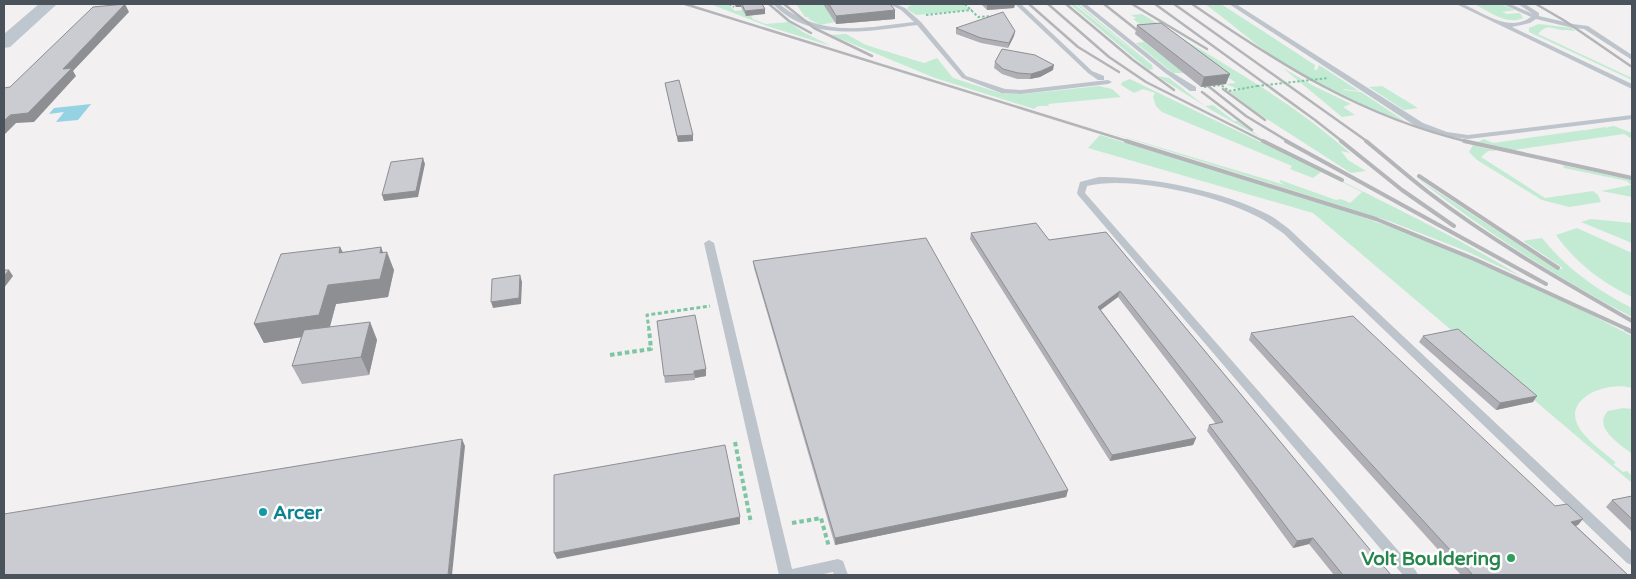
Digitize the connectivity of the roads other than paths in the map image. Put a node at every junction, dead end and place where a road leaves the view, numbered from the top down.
1 (49, 4) edge
2 (776, 4) edge
3 (906, 4) edge
4 (1018, 4) edge
5 (1083, 4) edge
6 (1232, 4) edge
7 (1459, 4) edge
8 (1506, 4) edge
9 (1521, 4) edge
10 (894, 5) edge
11 (1535, 17) junction
12 (919, 23) junction
13 (1506, 26) junction
14 (4, 43) edge
15 (1632, 58) edge
16 (1632, 87) edge
17 (1193, 89) road end
18 (1632, 117) edge
19 (709, 242) dead end
20 (1632, 559) edge
21 (840, 570) edge
22 (786, 575) edge
23 (792, 575) edge
24 (1411, 575) edge

1 - 14 street
2 - 12 lane
3 - 10 lane
4 - 12 lane
5 - 17 lane
6 - 18 lane
7 - 13 lane
8 - 11 lane
9 - 11 lane
10 - 12 lane
11 - 13 lane
11 - 15 lane
13 - 16 lane
19 - 22 lane
20 - 24 lane
21 - 23 lane

